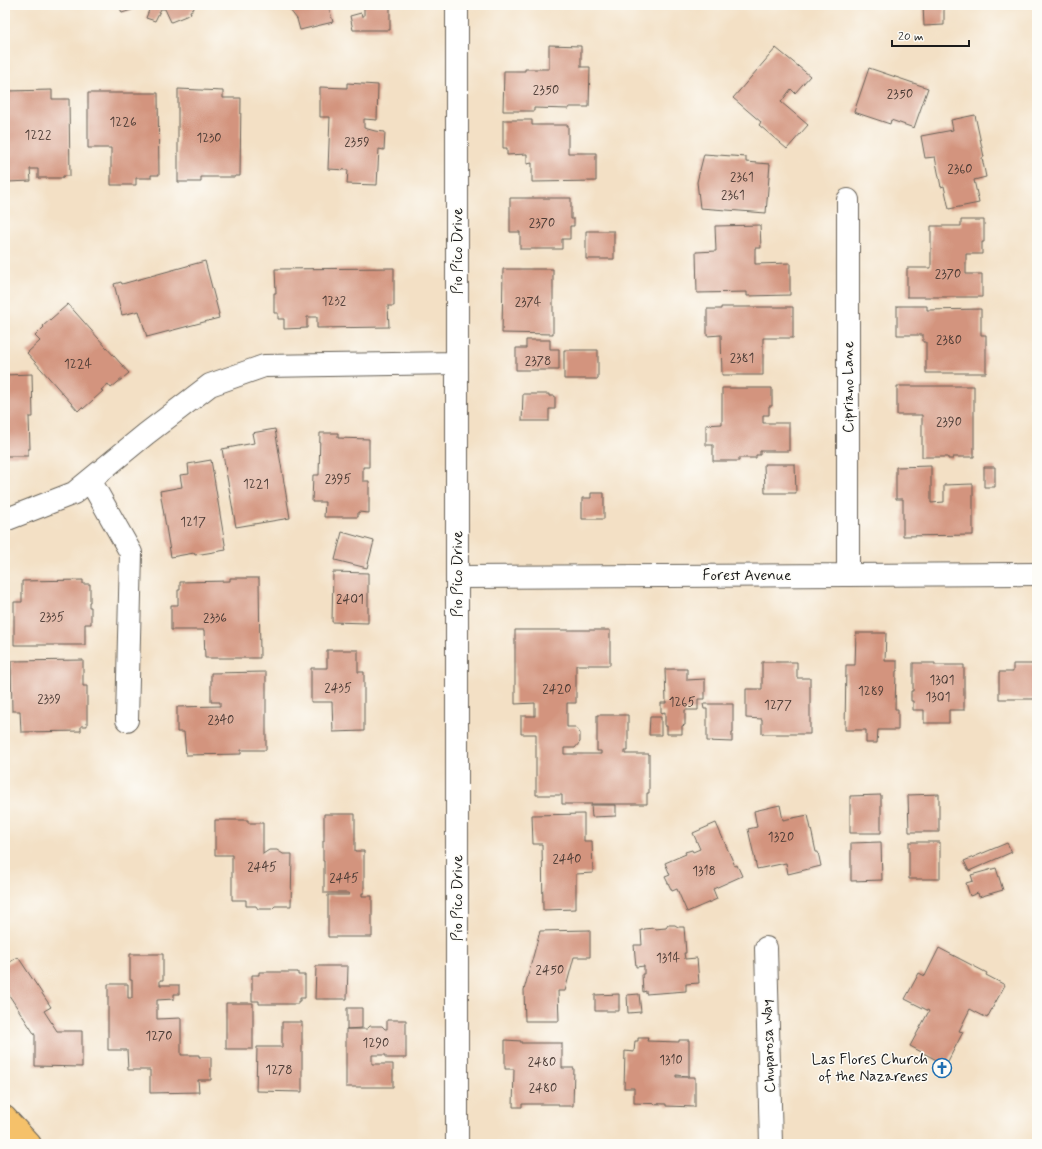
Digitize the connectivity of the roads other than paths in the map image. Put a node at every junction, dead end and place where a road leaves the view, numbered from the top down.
1 (457, 5) edge
2 (848, 200) dead end
3 (457, 364) junction
4 (90, 480) junction
5 (5, 520) edge
6 (1037, 574) edge
7 (848, 575) junction
8 (457, 577) junction
9 (127, 720) dead end
10 (766, 948) dead end
11 (5, 1117) edge
12 (30, 1144) edge
13 (457, 1144) edge
14 (771, 1144) edge

1 - 3 street, Pio Pico Drive
2 - 7 street, Cipriano Lane
3 - 4 street
3 - 8 street, Pio Pico Drive
4 - 5 street
4 - 9 street
6 - 7 street, Forest Avenue
7 - 8 street, Forest Avenue
8 - 13 street, Pio Pico Drive
10 - 14 street, Chuparosa Way
11 - 12 highway

